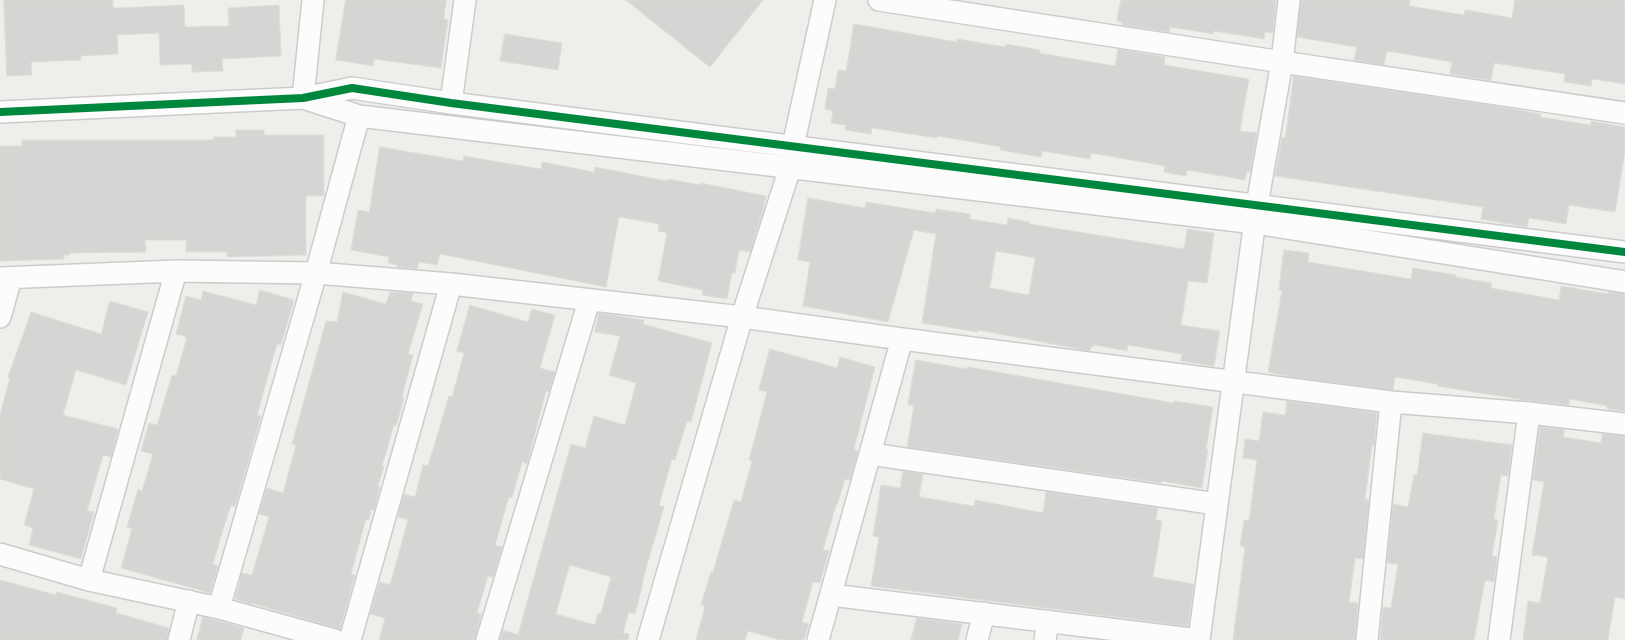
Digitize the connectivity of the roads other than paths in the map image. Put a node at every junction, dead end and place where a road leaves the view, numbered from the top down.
1 (313, 0) edge
2 (465, 0) edge
3 (825, 0) edge
4 (879, 0) edge
5 (1289, 0) edge
6 (1282, 62) junction
7 (303, 98) junction
8 (451, 103) junction
9 (0, 112) edge
10 (1625, 113) edge
11 (359, 116) junction
12 (793, 146) junction
13 (790, 168) junction
14 (1256, 214) junction
15 (1625, 252) edge
16 (176, 271) junction
17 (316, 273) junction
18 (6, 278) edge
19 (1625, 282) edge
20 (451, 284) junction
21 (589, 301) junction
22 (0, 317) edge
23 (742, 317) junction
24 (902, 340) junction
25 (1233, 382) junction
26 (1391, 402) junction
27 (1529, 413) junction
28 (1625, 424) edge
29 (870, 454) junction
30 (1217, 504) junction
31 (0, 554) edge
32 (89, 580) junction
33 (831, 595) junction
34 (189, 601) junction
35 (219, 608) junction
36 (984, 613) junction
37 (1047, 631) edge
38 (179, 640) edge
39 (335, 640) edge
40 (350, 640) edge
41 (488, 640) edge
42 (648, 640) edge
43 (818, 640) edge
44 (977, 640) edge
45 (1199, 640) edge
46 (1367, 640) edge
47 (1499, 640) edge

1 - 7 street
2 - 8 street
3 - 12 street
4 - 6 street
5 - 6 street
6 - 10 street
6 - 14 street
7 - 8 street
7 - 9 street
7 - 11 street
8 - 12 street
11 - 13 street
11 - 17 street
12 - 13 street
12 - 14 street
13 - 14 street
13 - 23 street
14 - 15 street
14 - 19 street
14 - 25 street
16 - 17 street
16 - 18 street
16 - 32 street
17 - 20 street
17 - 35 street
18 - 22 street
20 - 21 street
20 - 40 street
21 - 23 street
21 - 41 street
23 - 24 street
23 - 42 street
24 - 25 street
24 - 29 street
25 - 26 street
25 - 30 street
26 - 27 street
26 - 46 street
27 - 28 street
27 - 47 street
29 - 30 street
29 - 33 street
30 - 45 street
31 - 32 street
32 - 34 street
33 - 36 street
33 - 43 street
34 - 35 street
34 - 38 street
35 - 39 street
36 - 37 street
36 - 44 street
37 - 45 street

